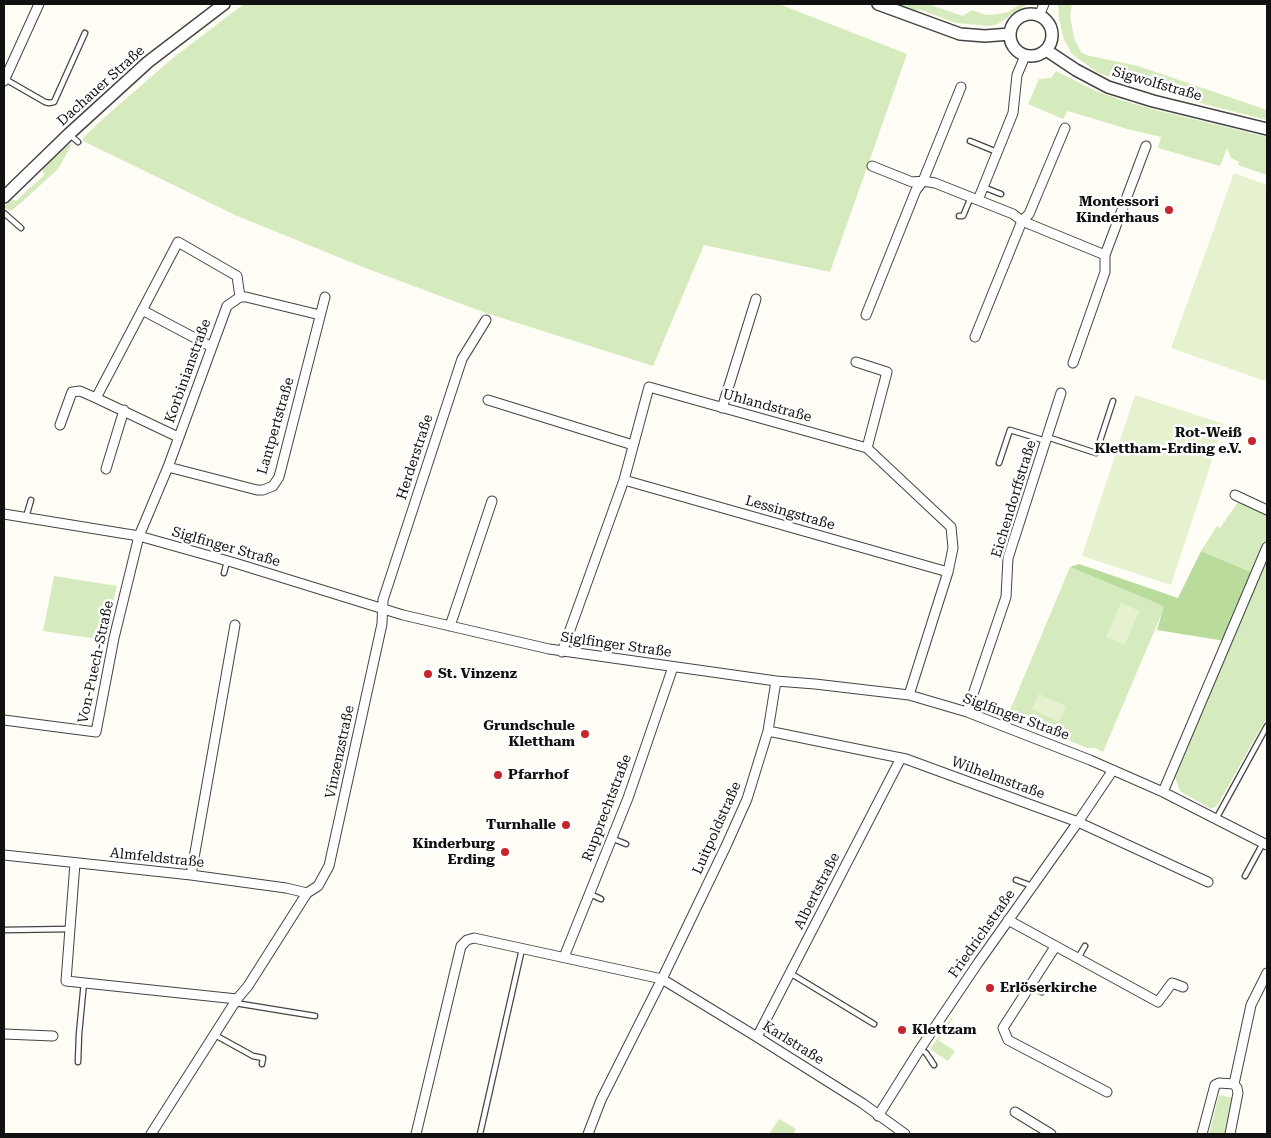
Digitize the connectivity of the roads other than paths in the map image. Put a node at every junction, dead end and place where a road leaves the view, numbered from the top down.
1 (39, 4) edge
2 (224, 4) edge
3 (878, 4) edge
4 (1044, 4) edge
5 (1039, 16) junction
6 (86, 34) dead end
7 (1010, 34) junction
8 (1046, 50) junction
9 (1025, 56) junction
10 (4, 80) edge
11 (961, 86) dead end
12 (1065, 128) dead end
13 (1267, 129) edge
14 (970, 141) dead end
15 (1146, 146) dead end
16 (997, 152) junction
17 (872, 166) dead end
18 (923, 181) junction
19 (983, 187) junction
20 (1001, 194) dead end
21 (4, 198) edge
22 (974, 198) junction
23 (4, 213) edge
24 (959, 216) dead end
25 (1022, 221) junction
26 (21, 228) dead end
27 (1105, 255) junction
28 (240, 297) junction
29 (325, 297) dead end
30 (756, 299) dead end
31 (142, 310) junction
32 (320, 315) junction
33 (866, 315) dead end
34 (486, 320) dead end
35 (974, 337) dead end
36 (212, 346) junction
37 (856, 362) dead end
38 (1073, 362) dead end
39 (1061, 393) dead end
40 (96, 398) junction
41 (488, 400) dead end
42 (1113, 400) dead end
43 (722, 408) junction
44 (124, 410) junction
45 (60, 425) dead end
46 (178, 437) junction
47 (1046, 439) junction
48 (633, 445) junction
49 (867, 448) junction
50 (999, 463) dead end
51 (168, 467) junction
52 (106, 468) dead end
53 (624, 480) junction
54 (1235, 495) dead end
55 (31, 500) dead end
56 (492, 500) dead end
57 (1267, 510) edge
58 (4, 514) edge
59 (26, 518) junction
60 (139, 536) junction
61 (1267, 547) edge
62 (227, 561) junction
63 (948, 572) junction
64 (224, 573) dead end
65 (382, 608) junction
66 (235, 625) dead end
67 (450, 626) junction
68 (562, 652) junction
69 (674, 668) junction
70 (776, 681) junction
71 (908, 695) junction
72 (967, 712) junction
73 (4, 720) edge
74 (1267, 726) edge
75 (768, 732) junction
76 (901, 758) junction
77 (1113, 770) junction
78 (1163, 792) junction
79 (1216, 819) junction
80 (1078, 822) junction
81 (611, 838) junction
82 (626, 844) dead end
83 (1265, 844) edge
84 (4, 855) edge
85 (75, 863) junction
86 (191, 875) junction
87 (1245, 876) dead end
88 (1016, 880) dead end
89 (1208, 882) dead end
90 (1029, 885) junction
91 (308, 893) junction
92 (589, 893) junction
93 (601, 899) dead end
94 (1008, 920) junction
95 (70, 929) junction
96 (4, 930) edge
97 (1085, 946) dead end
98 (1056, 947) junction
99 (522, 949) junction
100 (564, 957) junction
101 (1077, 959) junction
102 (790, 973) junction
103 (1267, 973) edge
104 (662, 979) junction
105 (84, 982) junction
106 (1030, 986) junction
107 (1183, 987) dead end
108 (1042, 992) dead end
109 (236, 1001) junction
110 (315, 1016) dead end
111 (874, 1024) dead end
112 (4, 1034) edge
113 (215, 1035) junction
114 (53, 1036) dead end
115 (757, 1037) junction
116 (920, 1049) junction
117 (78, 1062) dead end
118 (262, 1064) dead end
119 (934, 1065) dead end
120 (1234, 1084) junction
121 (1108, 1092) dead end
122 (1015, 1112) dead end
123 (878, 1116) junction
124 (151, 1134) edge
125 (416, 1134) edge
126 (480, 1134) edge
127 (588, 1134) edge
128 (905, 1134) edge
129 (1052, 1134) edge
130 (1202, 1134) edge
131 (1230, 1134) edge

1 - 10 street
2 - 21 street, Dachauer Straße
3 - 7 street
4 - 5 street
5 - 7 street
5 - 8 street
6 - 10 lane
7 - 9 street
8 - 9 street
8 - 13 street, Sigwolfstraße
9 - 16 street
11 - 18 street
12 - 25 street
14 - 16 lane
15 - 27 street
16 - 19 street
17 - 18 street
18 - 22 street
18 - 33 street
19 - 20 lane
19 - 22 street
22 - 24 lane
22 - 25 street
23 - 26 lane
25 - 27 street
25 - 35 street
27 - 38 street
28 - 31 street
28 - 32 street
28 - 36 street, Korbinianstraße
29 - 32 street, Lantpertstraße
30 - 43 street
31 - 36 street
31 - 40 street
32 - 51 street, Lantpertstraße
34 - 65 street, Herderstraße
36 - 46 street, Korbinianstraße
37 - 49 street
39 - 47 street, Eichendorffstraße
40 - 44 street
40 - 45 street
41 - 48 street
42 - 47 lane, Eichendorffstraße
43 - 48 street, Uhlandstraße
43 - 49 street, Uhlandstraße
44 - 46 street
44 - 52 street
46 - 51 street, Korbinianstraße
47 - 50 lane
47 - 72 street, Eichendorffstraße
48 - 53 street, Uhlandstraße
49 - 63 street, Uhlandstraße
51 - 60 street, Korbinianstraße
53 - 63 street, Lessingstraße
53 - 68 street, Uhlandstraße
54 - 57 street
55 - 59 lane
56 - 67 street
58 - 59 street, Siglfinger Straße
59 - 60 street, Siglfinger Straße
60 - 62 street, Siglfinger Straße
60 - 73 street, Von-Puech-Straße
61 - 78 street
62 - 64 lane
62 - 65 street, Siglfinger Straße
63 - 71 street, Uhlandstraße
65 - 67 street, Siglfinger Straße
65 - 91 street, Vinzenzstraße
66 - 86 street
67 - 68 street, Siglfinger Straße
68 - 69 street, Siglfinger Straße
69 - 70 street, Siglfinger Straße
69 - 81 street, Rupprechtstraße
70 - 71 street, Siglfinger Straße
70 - 75 street, Luitpoldstraße
71 - 72 street, Siglfinger Straße
72 - 77 street, Siglfinger Straße
74 - 79 lane
75 - 76 street, Wilhelmstraße
75 - 104 street, Luitpoldstraße
76 - 80 street, Wilhelmstraße
76 - 102 street, Albertstraße
77 - 78 street, Siglfinger Straße
77 - 80 street, Friedrichstraße
78 - 79 street, Siglfinger Straße
79 - 83 street, Siglfinger Straße
80 - 89 street, Wilhelmstraße
80 - 90 street, Friedrichstraße
81 - 82 lane
81 - 92 street, Rupprechtstraße
83 - 87 lane
84 - 85 street, Almfeldstraße
85 - 86 street, Almfeldstraße
85 - 95 street
86 - 91 street, Almfeldstraße
88 - 90 lane
90 - 94 street, Friedrichstraße
91 - 109 street, Vinzenzstraße
92 - 93 lane
92 - 100 street, Rupprechtstraße
94 - 98 street
94 - 116 street, Friedrichstraße
95 - 96 lane
95 - 105 street
97 - 101 lane
98 - 101 street
98 - 106 street
99 - 100 street
99 - 125 street
99 - 126 lane
100 - 104 street
101 - 107 street
102 - 111 lane
102 - 115 street, Albertstraße
103 - 120 street
104 - 115 street, Karlstraße
104 - 127 street, Luitpoldstraße
105 - 109 street
105 - 117 lane
106 - 108 lane
106 - 121 street
109 - 110 lane
109 - 113 street, Vinzenzstraße
112 - 114 street
113 - 118 lane
113 - 124 street, Vinzenzstraße
115 - 123 street, Karlstraße
116 - 119 lane
116 - 123 street, Friedrichstraße
120 - 130 street
120 - 131 street
122 - 129 street
123 - 128 street, Karlstraße

